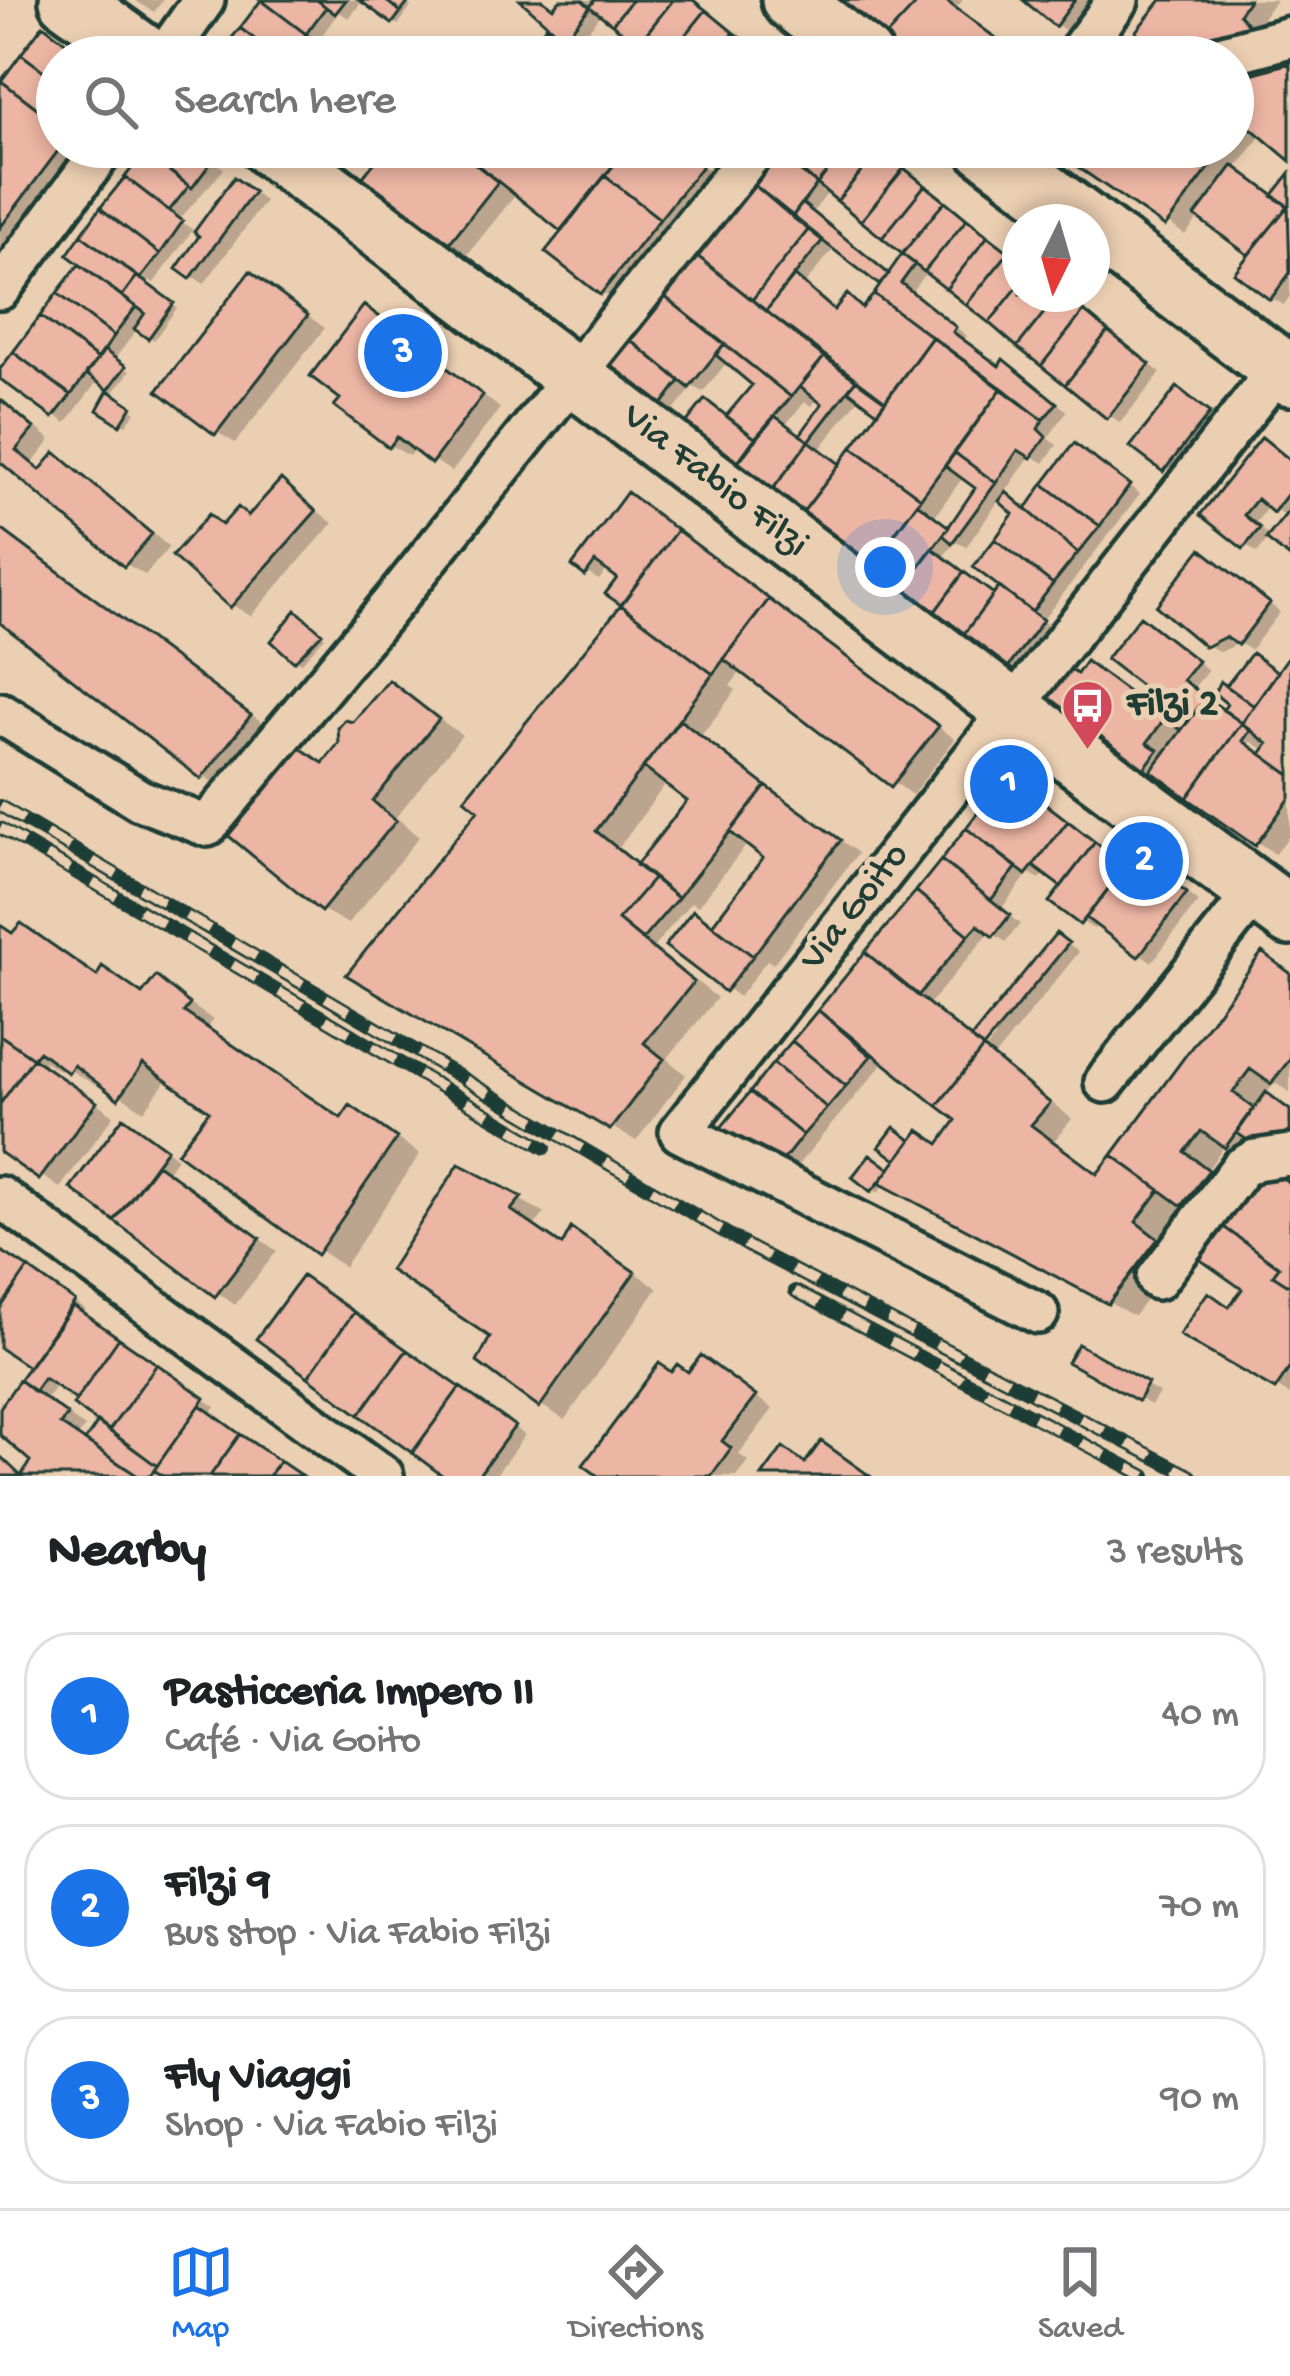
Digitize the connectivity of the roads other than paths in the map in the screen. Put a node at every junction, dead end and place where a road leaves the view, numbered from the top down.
1 (69, 0) edge
2 (204, 0) edge
3 (791, 0) edge
4 (1118, 0) edge
5 (119, 36) edge
6 (179, 36) edge
7 (829, 36) edge
8 (1091, 36) edge
9 (1290, 38) edge
10 (1254, 47) edge
11 (89, 168) edge
12 (298, 168) edge
13 (740, 168) edge
14 (1018, 168) edge
15 (1063, 204) edge
16 (1110, 241) edge
17 (0, 289) edge
18 (1284, 372) edge
19 (576, 375) junction
20 (1012, 711) junction
21 (0, 713) edge
22 (1273, 904) edge
23 (1105, 1082) dead end
24 (1290, 1155) edge
25 (0, 1197) edge
26 (1157, 1279) dead end
27 (1038, 1313) dead end
28 (383, 1476) edge

1 - 5 street
2 - 6 street
3 - 7 street
4 - 8 street
9 - 10 street
11 - 17 street
12 - 19 street, Via Fabio Filzi
13 - 19 street
14 - 15 street
16 - 18 street
18 - 20 street, Via Goito
19 - 20 street, Via Fabio Filzi
19 - 21 street
20 - 22 street, Via Fabio Filzi
20 - 27 street, Via Goito
22 - 23 street, Via Fabio Filzi
24 - 26 street
25 - 28 street

